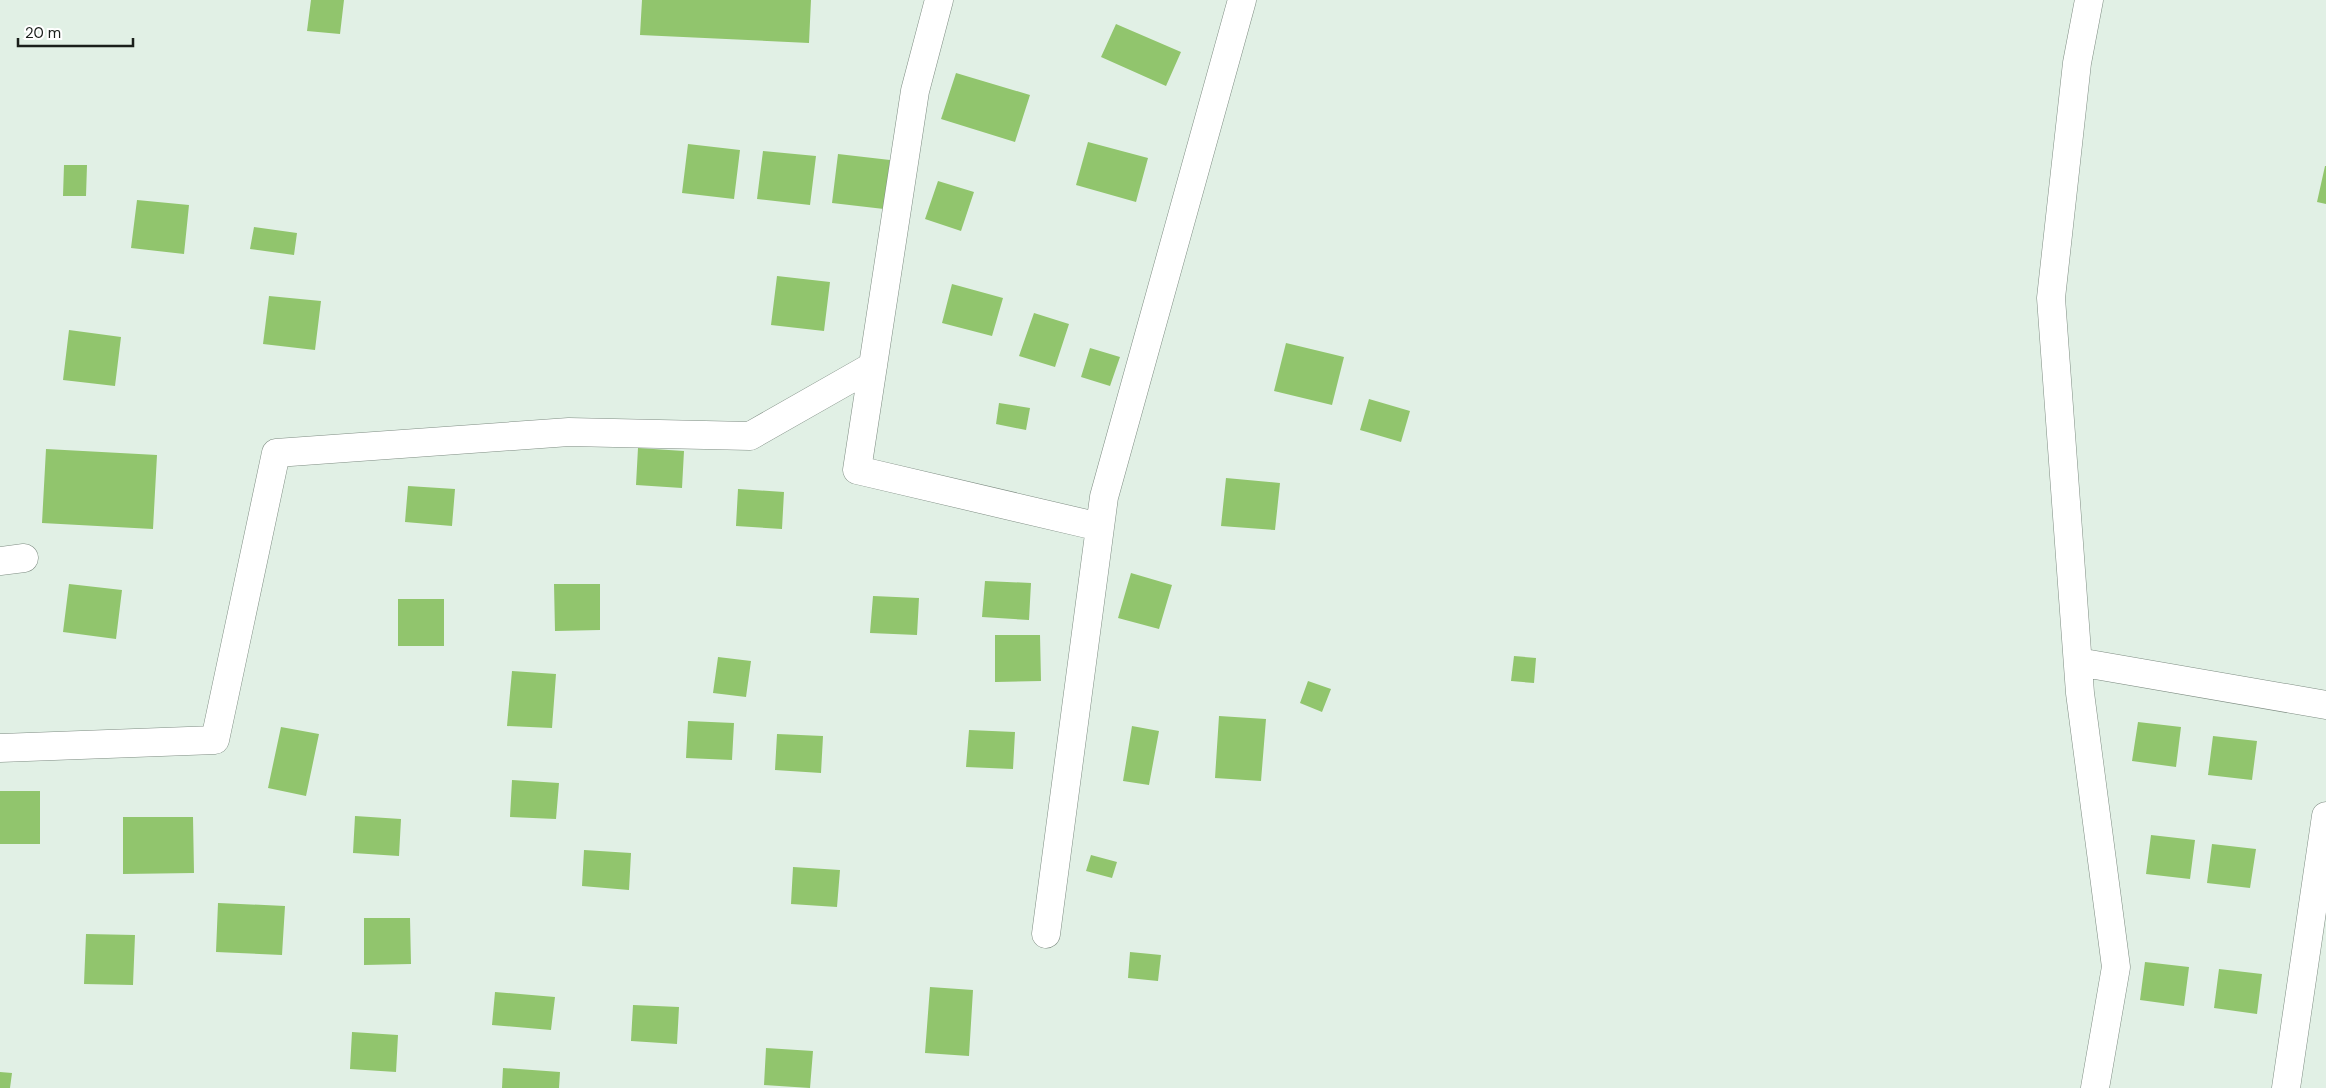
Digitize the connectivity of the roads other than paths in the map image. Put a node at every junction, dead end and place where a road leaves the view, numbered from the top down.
1 (939, 0) edge
2 (1242, 0) edge
3 (2089, 0) edge
4 (873, 366) junction
5 (1100, 528) junction
6 (2078, 662) junction
7 (2326, 705) edge
8 (0, 748) edge
9 (2326, 816) edge
10 (1046, 934) dead end
11 (2095, 1088) edge
12 (2286, 1088) edge

1 - 4 street
2 - 5 street
3 - 6 street
4 - 5 street
4 - 8 street
5 - 10 street
6 - 7 street
6 - 11 street
9 - 12 street

